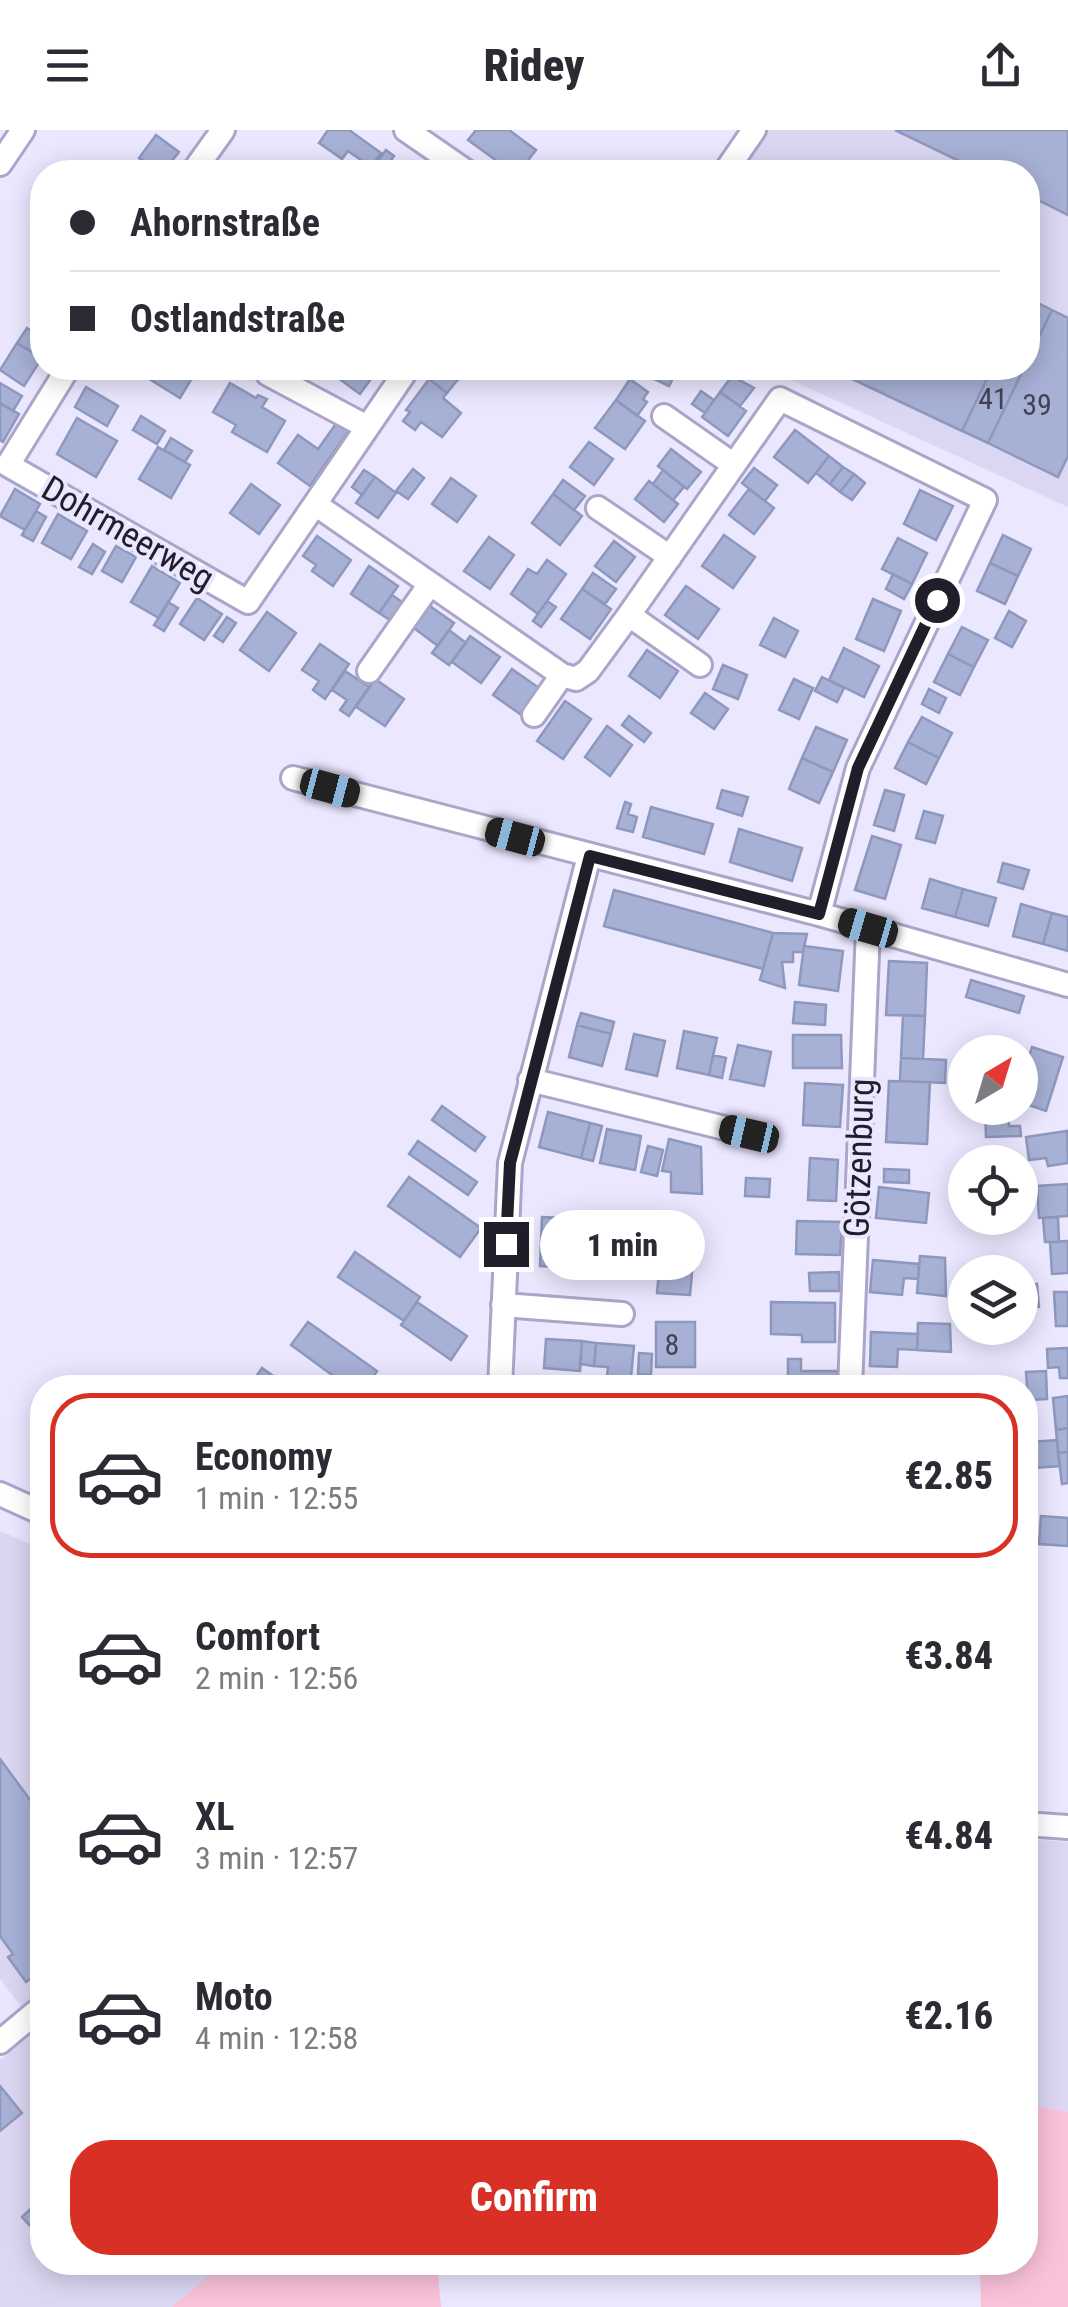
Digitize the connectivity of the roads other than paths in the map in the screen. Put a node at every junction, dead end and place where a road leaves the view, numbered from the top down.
1 (24, 130) edge
2 (223, 130) edge
3 (406, 130) edge
4 (754, 130) edge
5 (202, 160) edge
6 (450, 160) edge
7 (733, 160) edge
8 (0, 164) edge
9 (61, 380) edge
10 (279, 380) edge
11 (400, 380) edge
12 (664, 416) dead end
13 (367, 426) junction
14 (734, 465) junction
15 (315, 504) junction
16 (598, 508) dead end
17 (670, 556) junction
18 (430, 584) junction
19 (630, 615) junction
20 (700, 665) dead end
21 (369, 671) dead end
22 (562, 676) junction
23 (534, 715) dead end
24 (293, 778) dead end
25 (590, 856) junction
26 (819, 914) junction
27 (868, 928) junction
28 (1068, 985) edge
29 (530, 1080) junction
30 (749, 1134) dead end
31 (503, 1305) junction
32 (622, 1314) dead end
33 (500, 1375) edge
34 (851, 1375) edge
35 (0, 1494) edge
36 (30, 1508) edge
37 (1038, 1825) edge
38 (1068, 1828) edge
39 (30, 2018) edge
40 (0, 2042) edge

1 - 8 street
2 - 5 street
3 - 6 street
4 - 7 street
9 - 15 street, Dohrmeerweg
10 - 13 street
11 - 13 street
12 - 14 street
13 - 15 street
14 - 17 street
14 - 26 street
15 - 18 street
16 - 17 street
17 - 19 street
18 - 21 street
18 - 22 street
19 - 20 street
19 - 22 street
22 - 23 street
24 - 25 street
25 - 26 street
25 - 29 street
26 - 27 street
27 - 28 street
27 - 34 street, Götzenburg
29 - 30 street
29 - 31 street
31 - 32 street
31 - 33 street
35 - 36 street
37 - 38 street
39 - 40 street

